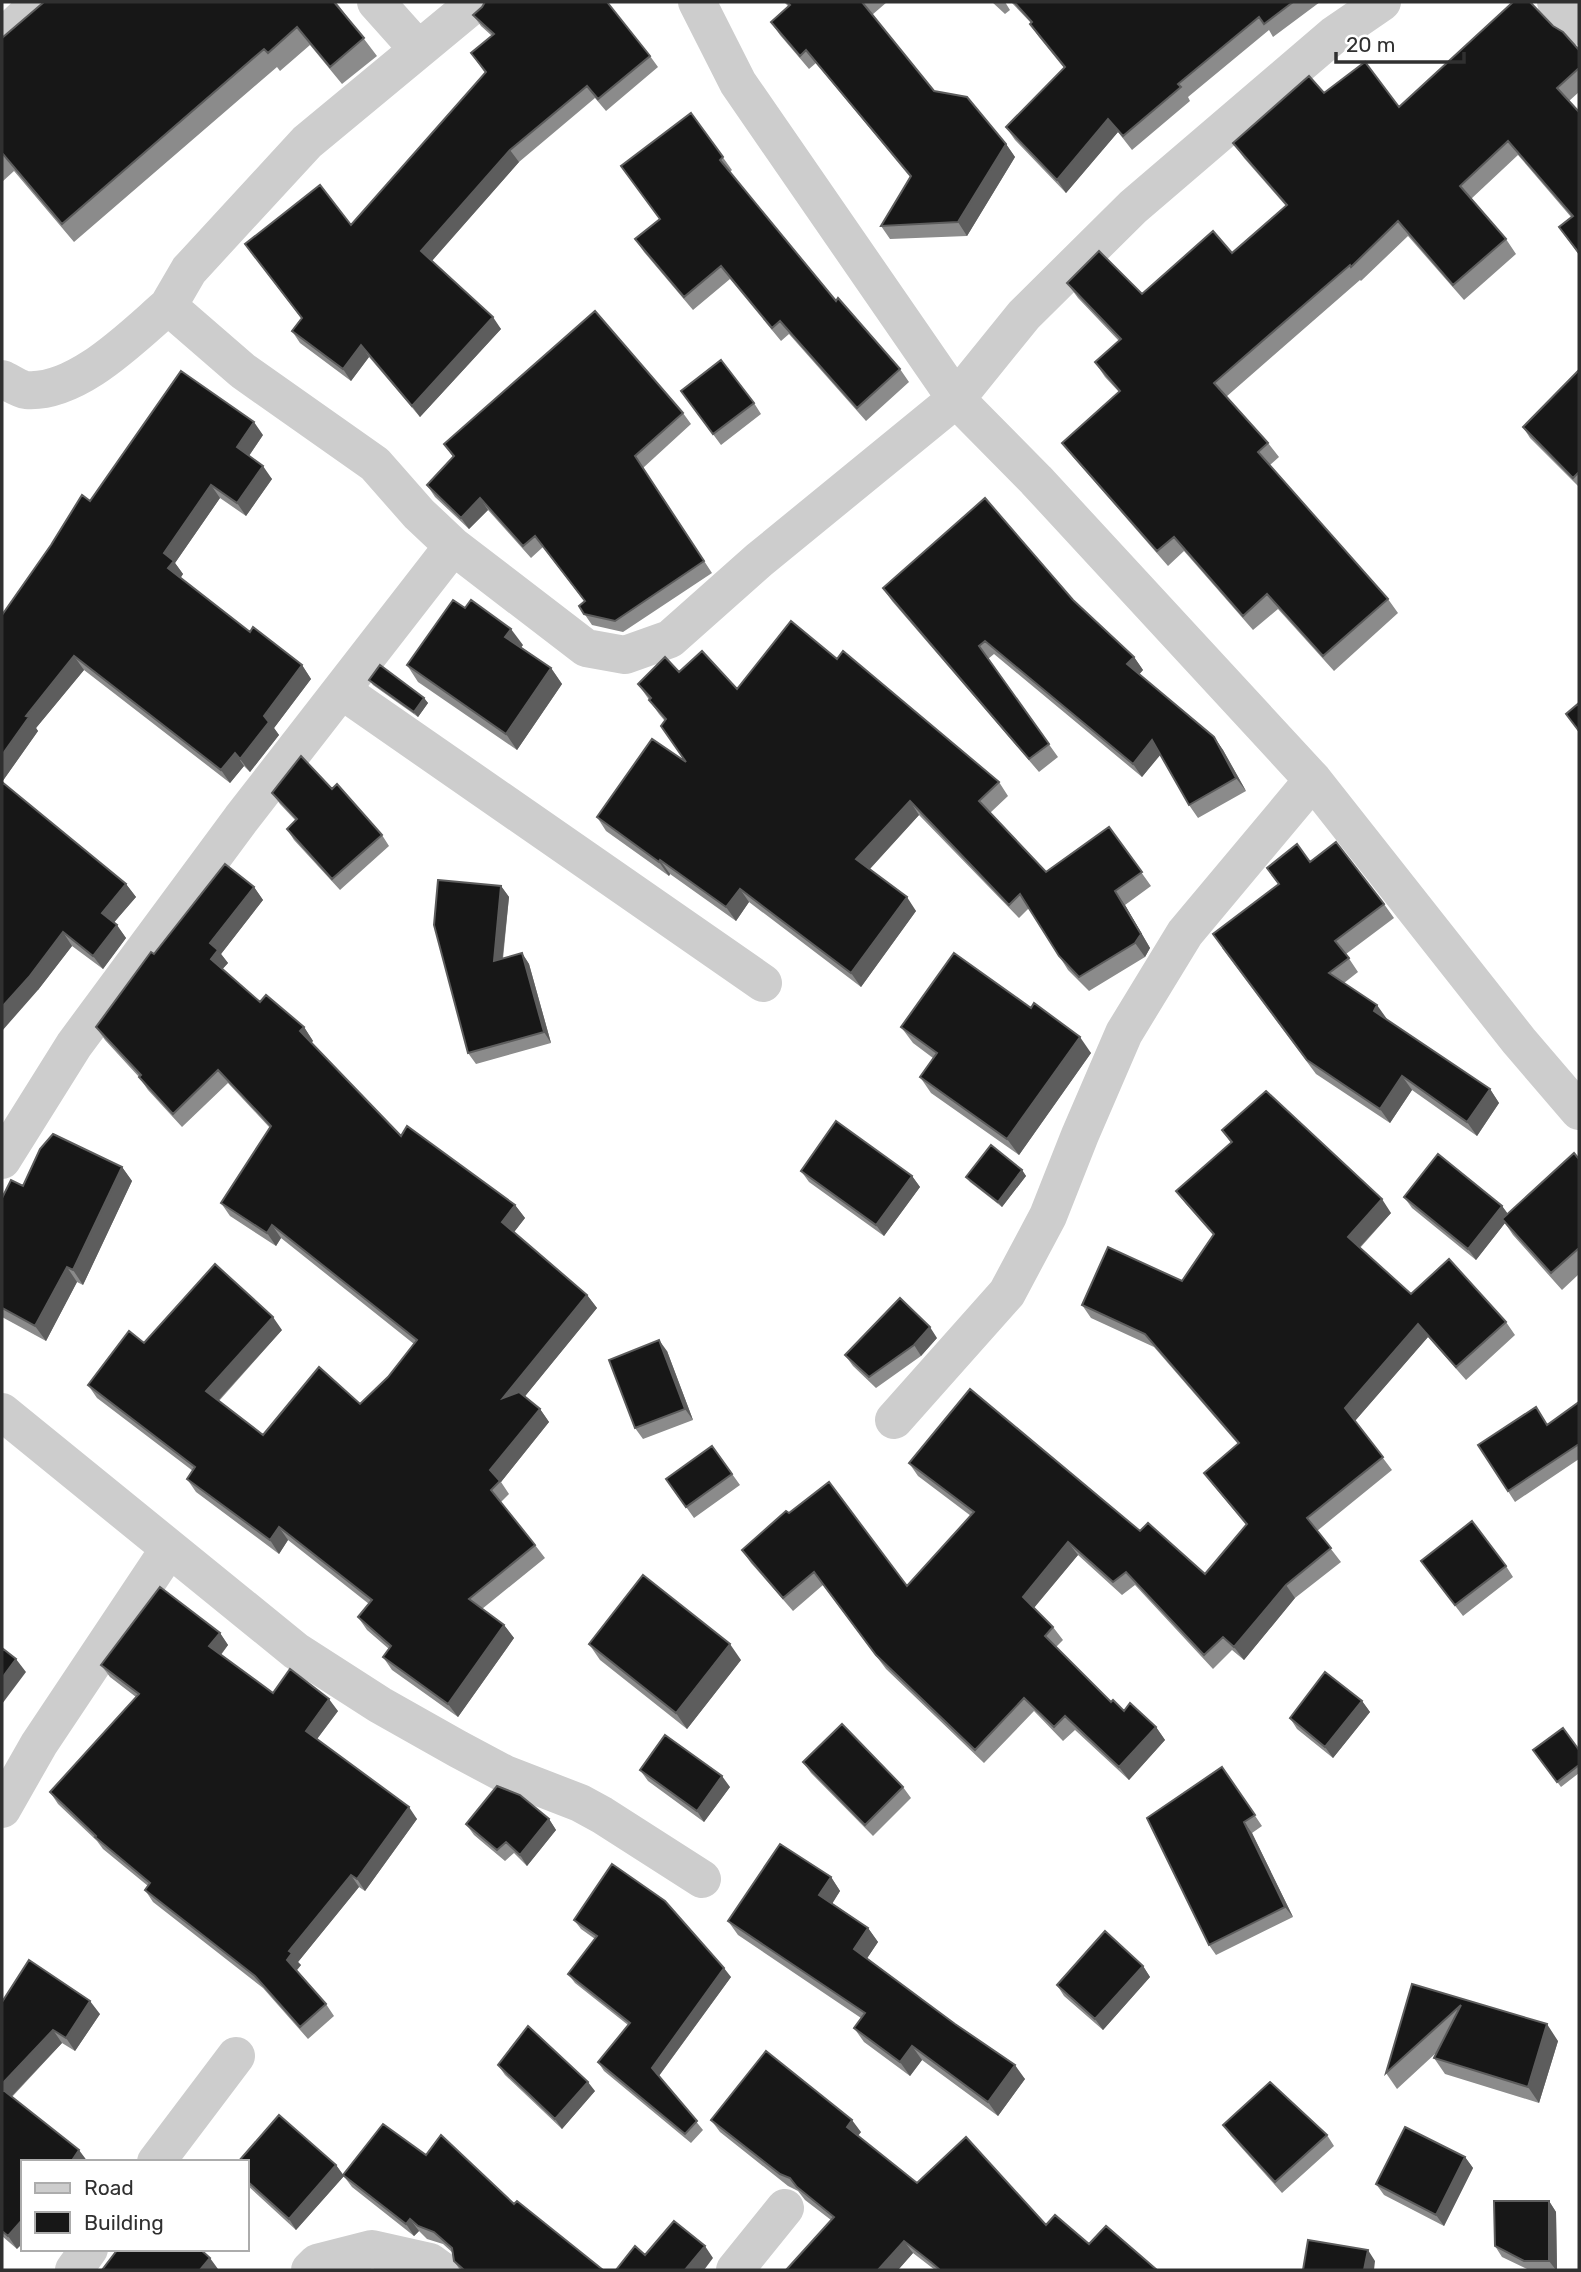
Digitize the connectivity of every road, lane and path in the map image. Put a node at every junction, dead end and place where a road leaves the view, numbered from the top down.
1 (40, 2) edge
2 (376, 2) edge
3 (476, 2) edge
4 (697, 2) edge
5 (1382, 2) edge
6 (1556, 2) edge
7 (1579, 26) edge
8 (2, 38) edge
9 (418, 49) junction
10 (168, 306) junction
11 (2, 379) edge
12 (956, 399) junction
13 (453, 546) junction
14 (341, 690) junction
15 (1313, 780) junction
16 (763, 983) dead end
17 (1579, 1111) edge
18 (2, 1160) edge
19 (2, 1412) edge
20 (894, 1420) dead end
21 (169, 1549) junction
22 (2, 1809) edge
23 (702, 1879) dead end
24 (236, 2056) dead end
25 (158, 2160) edge
26 (785, 2208) dead end
27 (88, 2251) edge
28 (74, 2270) edge
29 (310, 2270) edge
30 (441, 2270) edge
31 (735, 2270) edge

1 - 8 street
2 - 9 street
3 - 9 street
4 - 12 street
5 - 12 street
6 - 7 street
9 - 10 street
10 - 11 street
10 - 13 street
12 - 13 street
12 - 15 street
13 - 14 street
14 - 16 street
14 - 18 street
15 - 17 street
15 - 20 street
19 - 21 street
21 - 22 street
21 - 23 street
24 - 25 street
26 - 31 street
27 - 28 street
29 - 30 street

